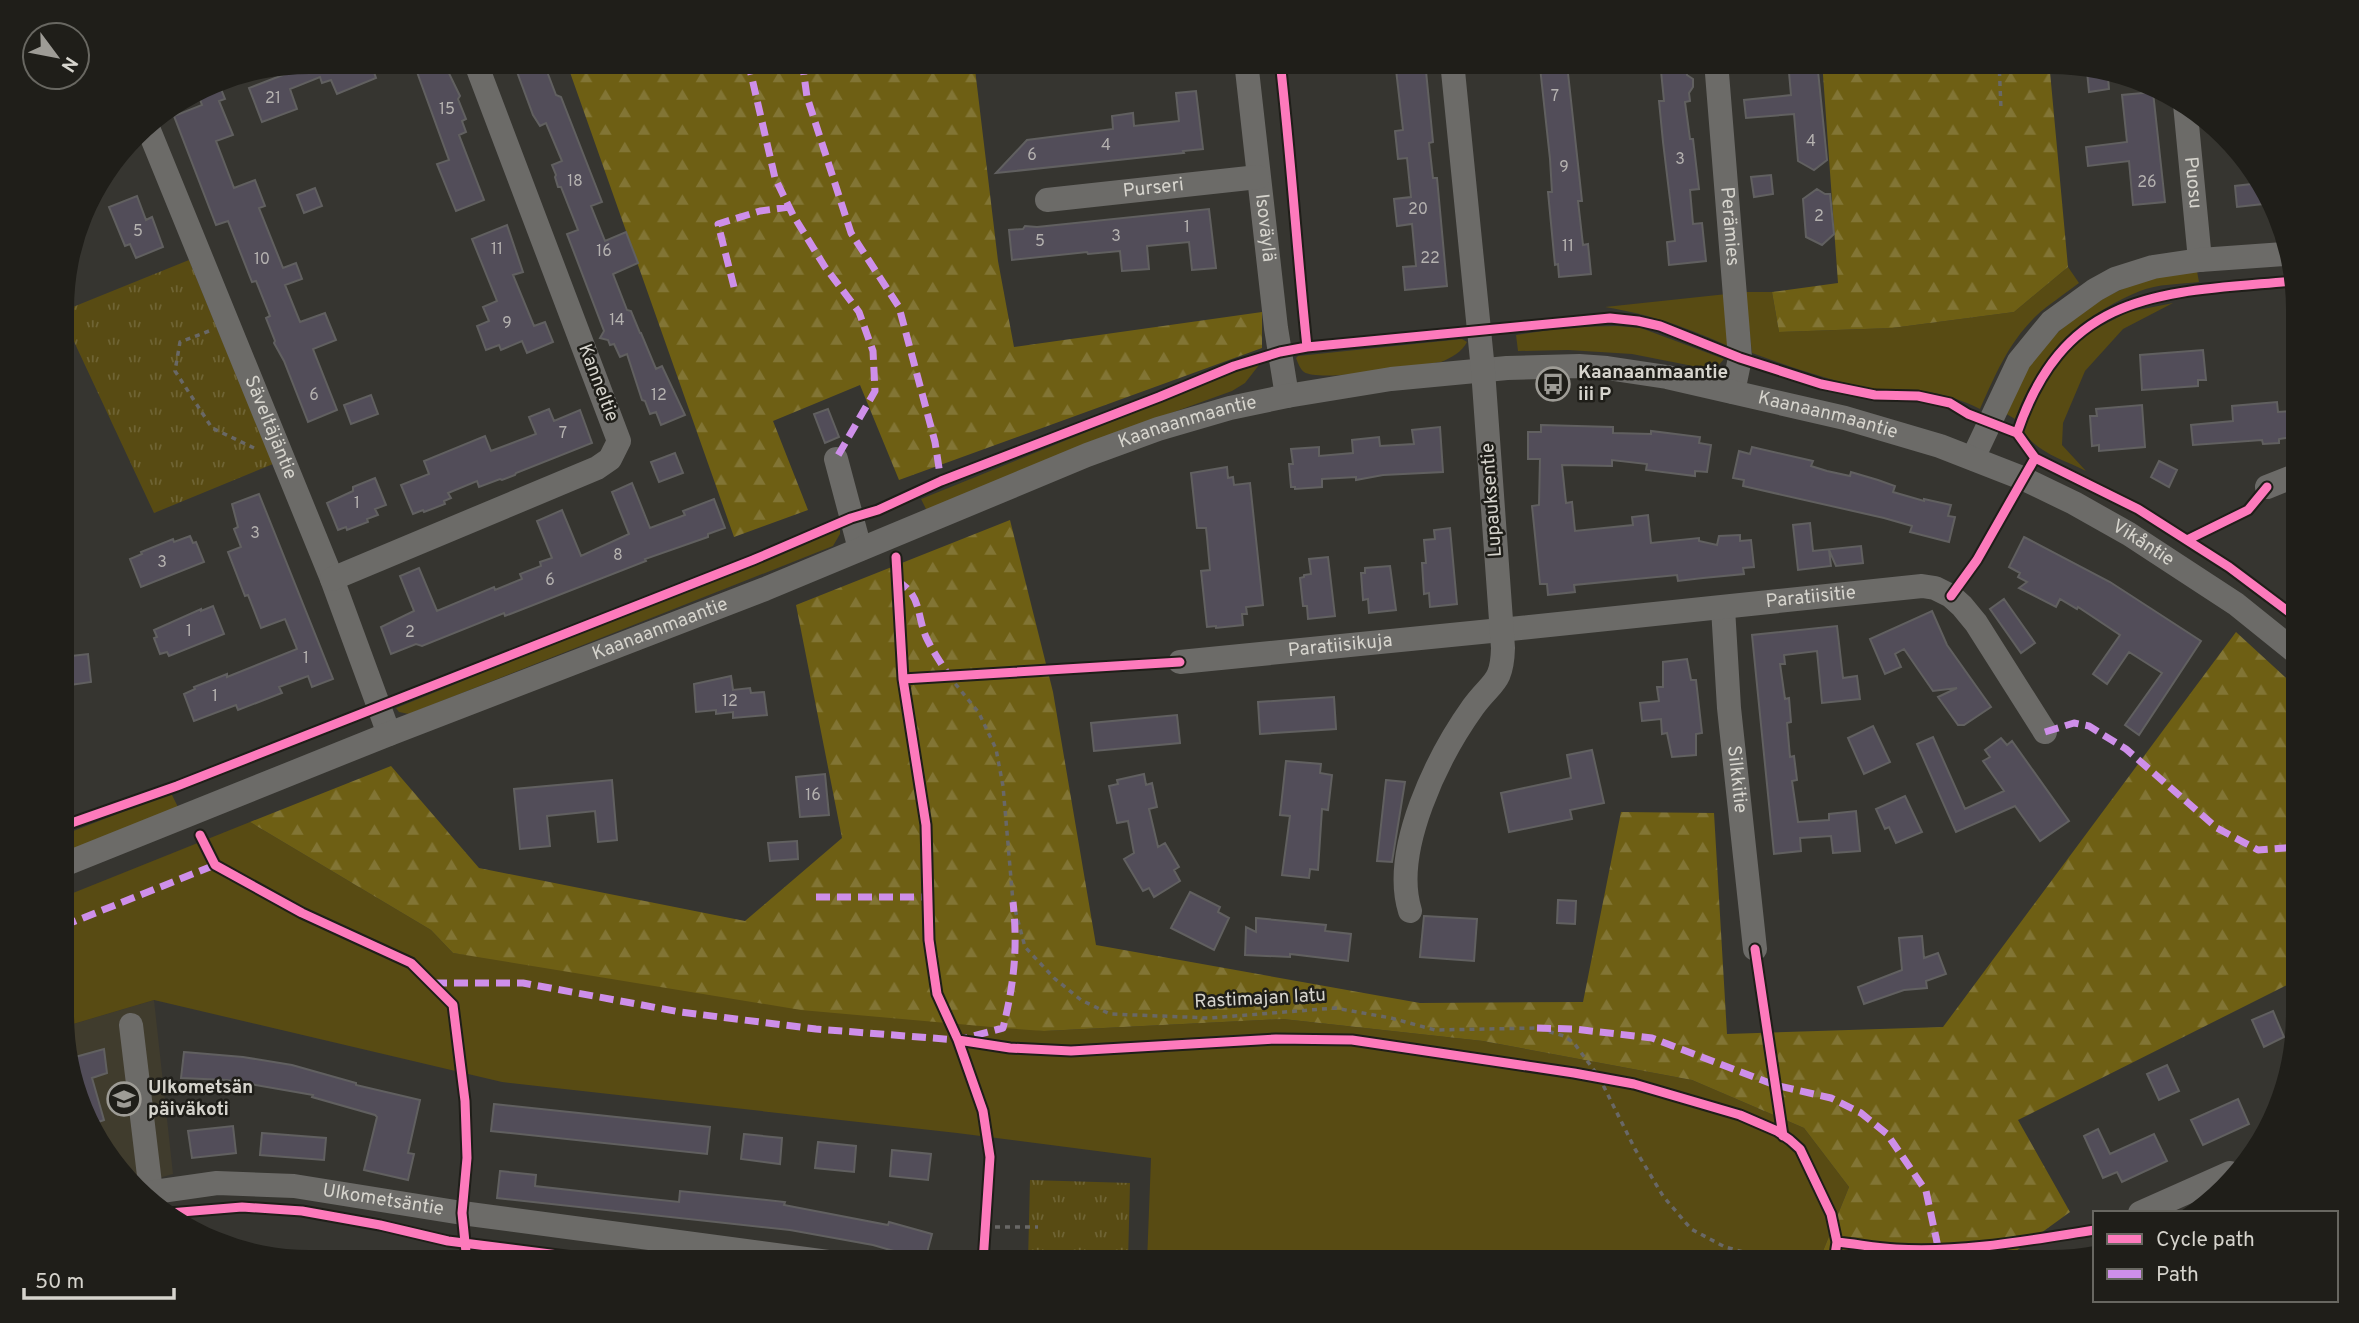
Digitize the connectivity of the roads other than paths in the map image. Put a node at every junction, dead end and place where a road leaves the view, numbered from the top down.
1 (480, 74) edge
2 (1247, 74) edge
3 (1453, 74) edge
4 (1717, 74) edge
5 (2186, 117) edge
6 (151, 135) edge
7 (1258, 177) junction
8 (1047, 200) dead end
9 (2278, 254) edge
10 (2200, 260) junction
11 (1483, 370) junction
12 (1733, 393) junction
13 (1287, 396) junction
14 (1973, 458) junction
15 (836, 459) dead end
16 (2285, 480) edge
17 (2267, 487) dead end
18 (860, 549) junction
19 (332, 579) junction
20 (1723, 608) junction
21 (1501, 630) junction
22 (2285, 643) edge
23 (1180, 662) dead end
24 (2045, 732) dead end
25 (389, 734) junction
26 (74, 861) edge
27 (1410, 911) dead end
28 (1755, 949) dead end
29 (131, 1025) dead end
30 (2220, 1177) edge
31 (148, 1186) edge
32 (154, 1191) edge
33 (2144, 1211) edge
34 (725, 1250) edge

1 - 19 street, Kanneltie
2 - 7 street, Isoväylä
3 - 11 street
4 - 12 street, Perämies
5 - 10 street, Puosu
6 - 19 street, Säveltäjäntie
7 - 8 street, Purseri
7 - 13 street, Isoväylä
9 - 10 street
10 - 14 street
11 - 12 street, Kaanaanmaantie
11 - 13 street, Kaanaanmaantie
11 - 21 street, Lupauksentie
12 - 14 street, Kaanaanmaantie
13 - 18 street, Kaanaanmaantie
14 - 22 street, Vikåntie
15 - 18 street
16 - 17 street
18 - 25 street, Kaanaanmaantie
19 - 25 street, Säveltäjäntie
20 - 21 street, Paratiisitie
20 - 24 street, Paratiisitie
20 - 28 street, Silkkitie
21 - 23 street, Paratiisikuja
21 - 27 street, Lupauksentie
25 - 26 street, Kaanaanmaantie
29 - 31 street
30 - 33 street
32 - 34 street, Ulkometsäntie

